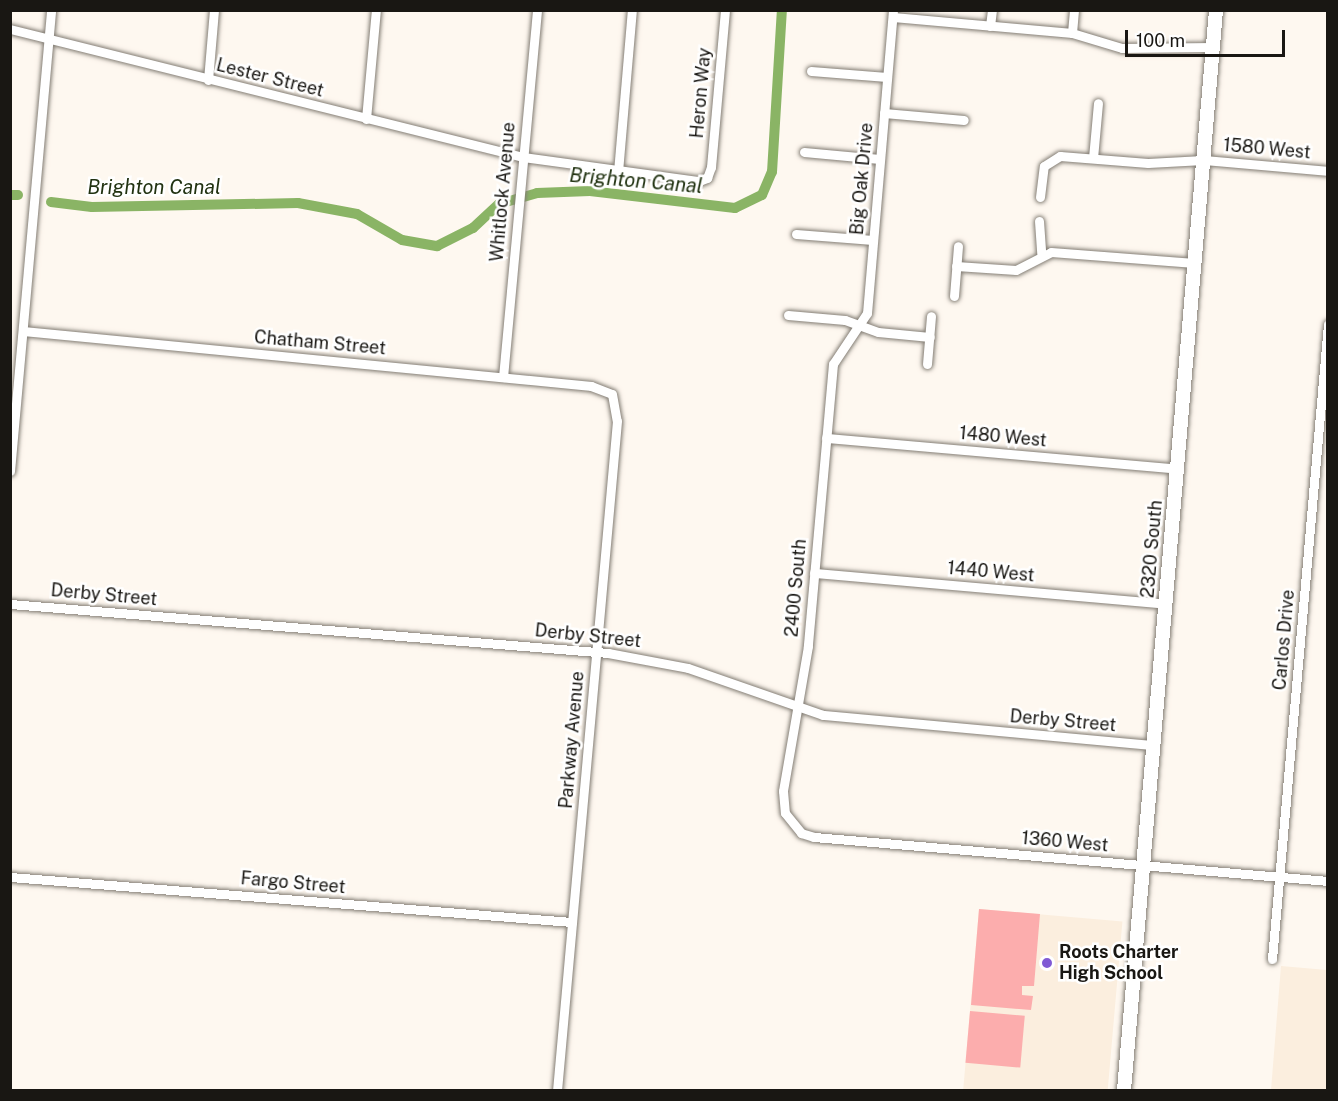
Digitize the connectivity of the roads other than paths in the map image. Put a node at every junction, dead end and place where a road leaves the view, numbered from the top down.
1 (51, 10) edge
2 (214, 10) edge
3 (376, 10) edge
4 (537, 10) edge
5 (632, 10) edge
6 (725, 10) edge
7 (992, 10) edge
8 (1074, 10) edge
9 (1216, 10) edge
10 (893, 14) edge
11 (990, 26) junction
12 (10, 29) edge
13 (1072, 33) junction
14 (48, 39) junction
15 (1213, 47) junction
16 (811, 71) dead end
17 (887, 77) junction
18 (208, 80) junction
19 (1098, 103) dead end
20 (884, 113) junction
21 (366, 119) junction
22 (964, 120) dead end
23 (804, 152) dead end
24 (523, 157) junction
25 (1093, 158) junction
26 (880, 159) junction
27 (1203, 160) junction
28 (1328, 171) edge
29 (618, 172) junction
30 (707, 177) joint
31 (1040, 197) dead end
32 (1039, 221) dead end
33 (796, 234) dead end
34 (873, 240) junction
35 (958, 246) dead end
36 (1041, 253) junction
37 (1195, 263) junction
38 (956, 266) junction
39 (954, 296) dead end
40 (788, 315) dead end
41 (931, 316) dead end
42 (1328, 324) edge
43 (860, 326) junction
44 (23, 331) junction
45 (930, 337) junction
46 (927, 364) dead end
47 (503, 377) junction
48 (612, 394) joint
49 (826, 438) junction
50 (1177, 469) junction
51 (10, 471) edge
52 (814, 573) junction
53 (10, 604) edge
54 (1165, 604) junction
55 (596, 651) junction
56 (798, 709) junction
57 (1153, 745) junction
58 (801, 833) joint
59 (1143, 866) junction
60 (10, 877) edge
61 (1280, 877) junction
62 (1328, 881) edge
63 (572, 922) junction
64 (1272, 959) dead end
65 (557, 1090) edge
66 (1124, 1090) edge

1 - 14 street
2 - 18 street
3 - 21 street
4 - 24 street, Whitlock Avenue
5 - 29 street
6 - 30 street, Heron Way
7 - 11 street
8 - 13 street
9 - 15 street, 2320 South
10 - 11 street
10 - 17 street, Big Oak Drive
11 - 13 street
12 - 14 street, Lester Street
13 - 15 street
14 - 18 street, Lester Street
14 - 44 street
15 - 27 street, 2320 South
16 - 17 street
17 - 20 street, Big Oak Drive
18 - 21 street, Lester Street
19 - 25 street
20 - 22 street
20 - 26 street, Big Oak Drive
21 - 24 street, Lester Street
23 - 26 street
24 - 29 street, Lester Street
24 - 47 street, Whitlock Avenue
25 - 27 street, 1580 West
25 - 31 street, 1580 West
26 - 34 street, Big Oak Drive
27 - 28 street, 1580 West
27 - 37 street, 2320 South
29 - 30 street, Lester Street
32 - 36 street
33 - 34 street
34 - 43 street, Big Oak Drive
35 - 38 street
36 - 37 street
36 - 38 street
37 - 50 street, 2320 South
38 - 39 street
40 - 43 street
41 - 45 street
42 - 61 street, Carlos Drive
43 - 45 street
43 - 49 street, 2400 South
44 - 47 street, Chatham Street
44 - 51 street
45 - 46 street
47 - 48 street, Chatham Street
48 - 55 street, Parkway Avenue
49 - 50 street, 1480 West
49 - 52 street, 2400 South
50 - 54 street, 2320 South
52 - 54 street, 1440 West
52 - 56 street, 2400 South
53 - 55 street, Derby Street
54 - 57 street, 2320 South
55 - 56 street, Derby Street
55 - 63 street, Parkway Avenue
56 - 57 street, Derby Street
56 - 58 street, 2400 South
57 - 59 street, 2320 South
58 - 59 street, 1360 West
59 - 61 street, 1360 West
59 - 66 street, 2320 South
60 - 63 street, Fargo Street
61 - 62 street, 1360 West
61 - 64 street, Carlos Drive
63 - 65 street, Parkway Avenue

